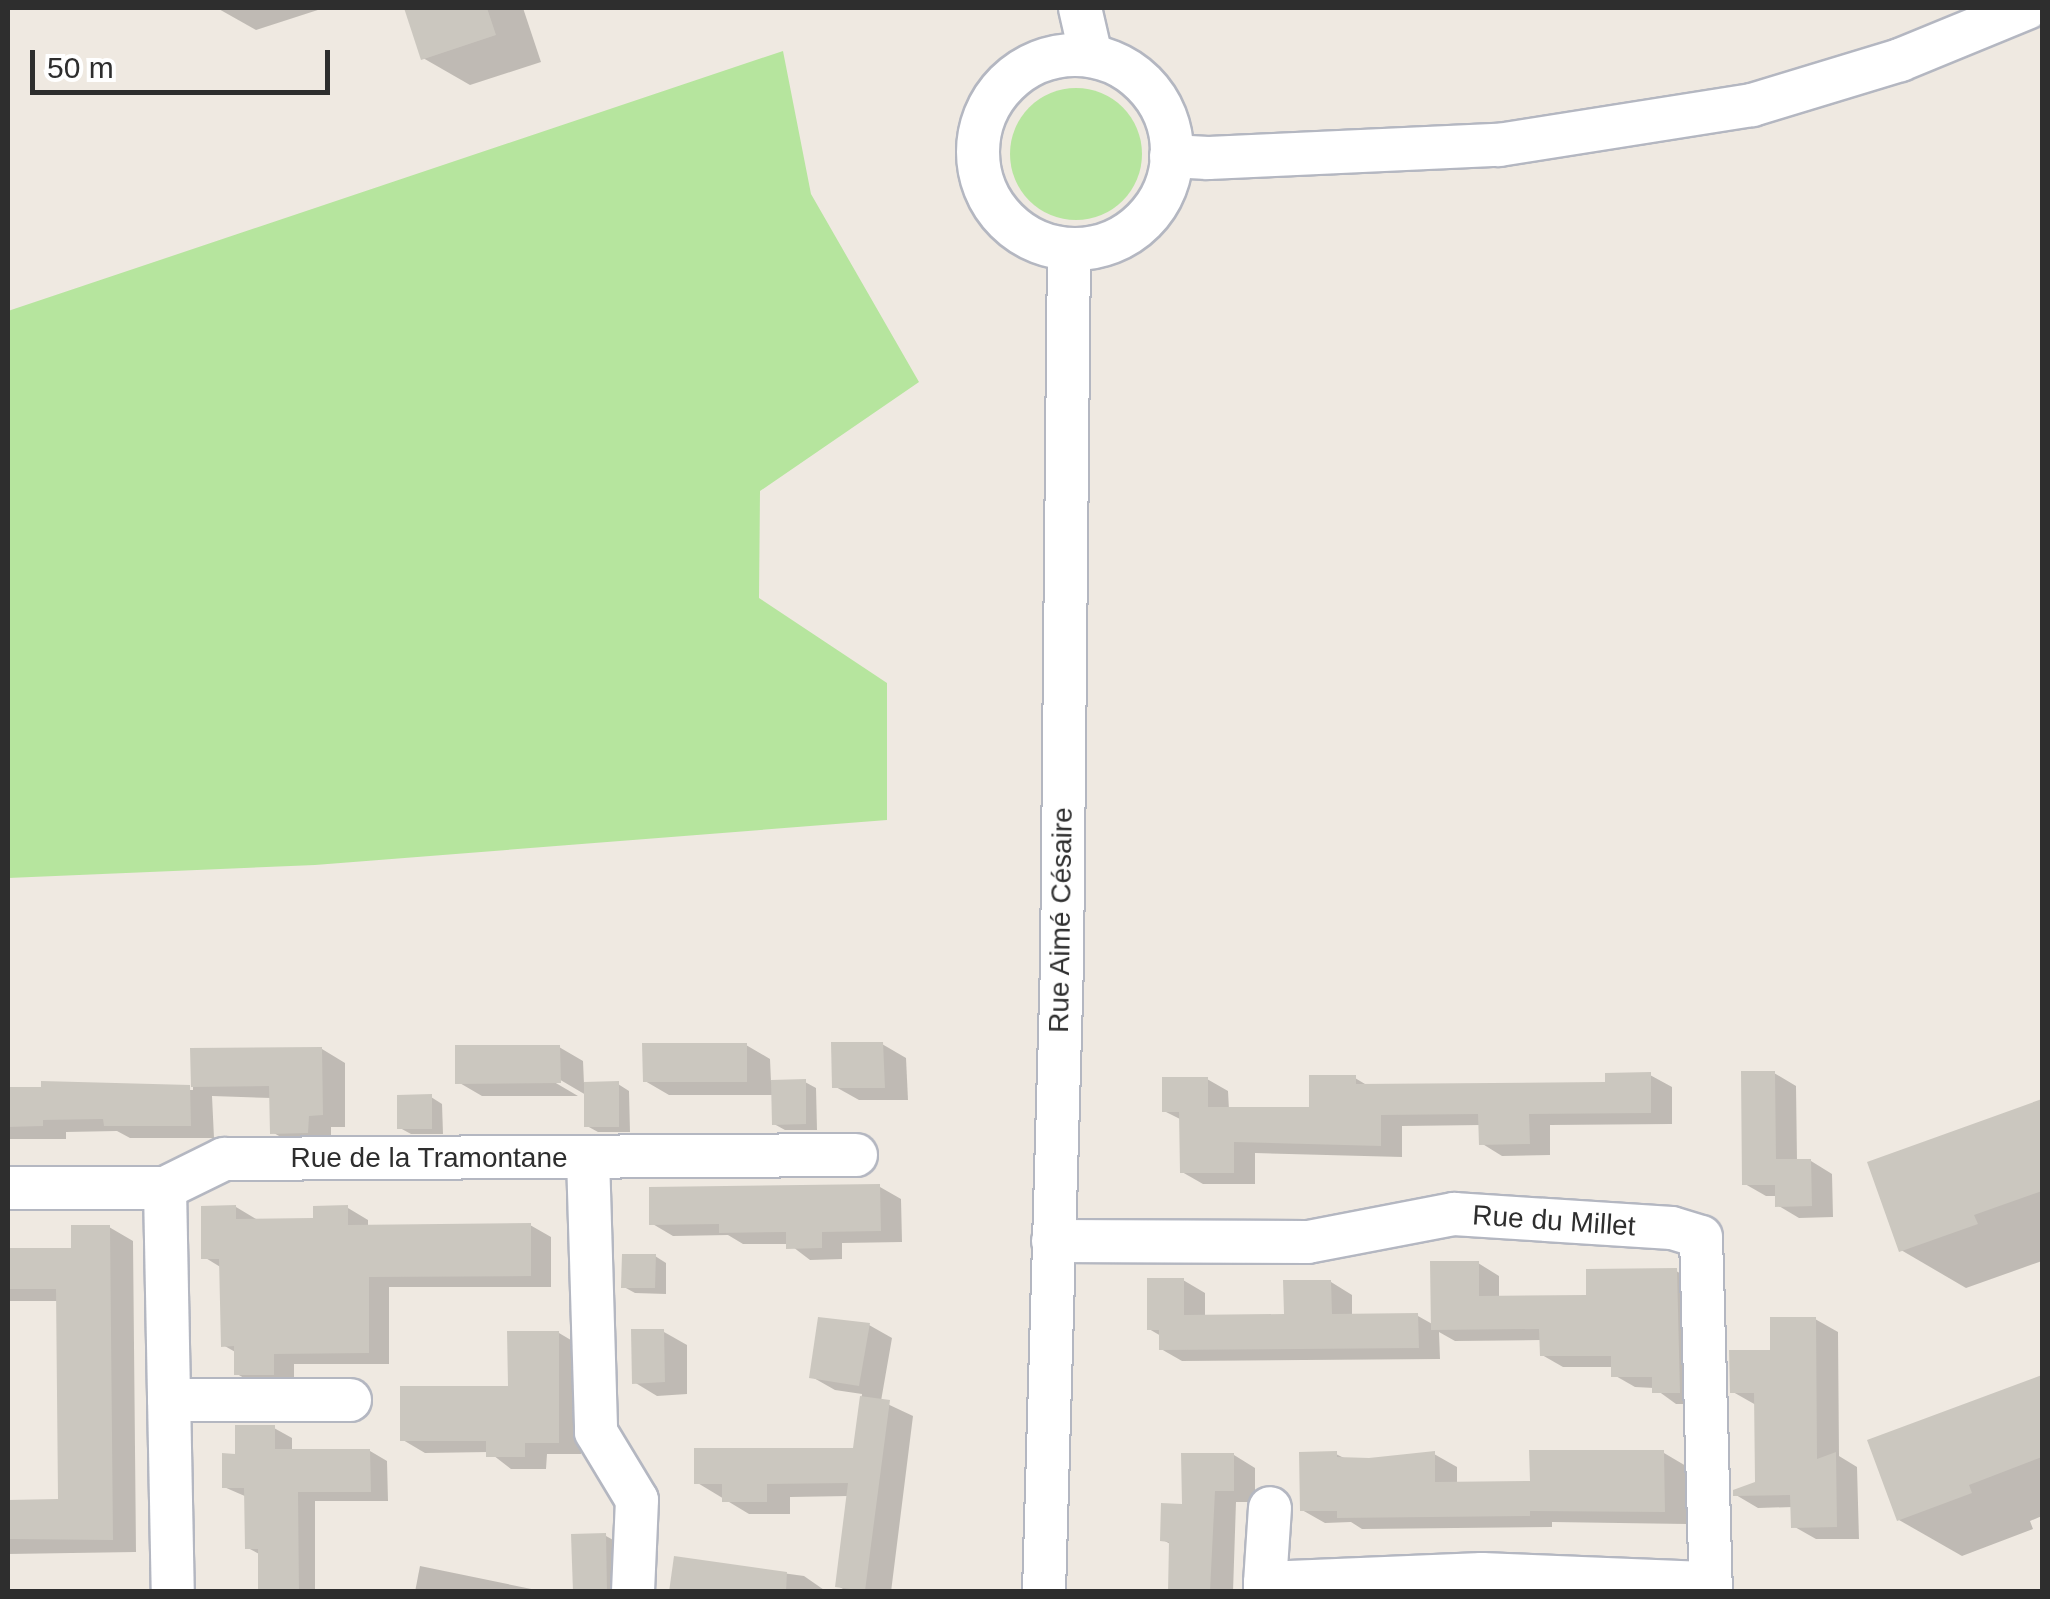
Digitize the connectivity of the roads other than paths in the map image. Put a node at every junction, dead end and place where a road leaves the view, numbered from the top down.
1 (1080, 8) edge
2 (2027, 8) edge
3 (1091, 56) junction
4 (1171, 156) junction
5 (1069, 249) junction
6 (856, 1154) dead end
7 (588, 1157) junction
8 (8, 1188) edge
9 (165, 1188) junction
10 (1054, 1240) junction
11 (169, 1400) junction
12 (350, 1400) dead end
13 (1270, 1508) dead end
14 (1265, 1587) edge
15 (1711, 1587) edge
16 (173, 1592) edge
17 (633, 1592) edge
18 (1044, 1592) edge

1 - 3 street
2 - 4 street
3 - 4 street
3 - 5 street
4 - 5 street
5 - 10 street, Rue Aimé Césaire
6 - 7 street, Rue de la Tramontane
7 - 9 street, Rue de la Tramontane
7 - 17 street
8 - 9 street, Rue de la Tramontane
9 - 11 street
10 - 15 street, Rue du Millet
10 - 18 street, Rue Aimé Césaire
11 - 12 street
11 - 16 street
13 - 14 street
14 - 15 street

